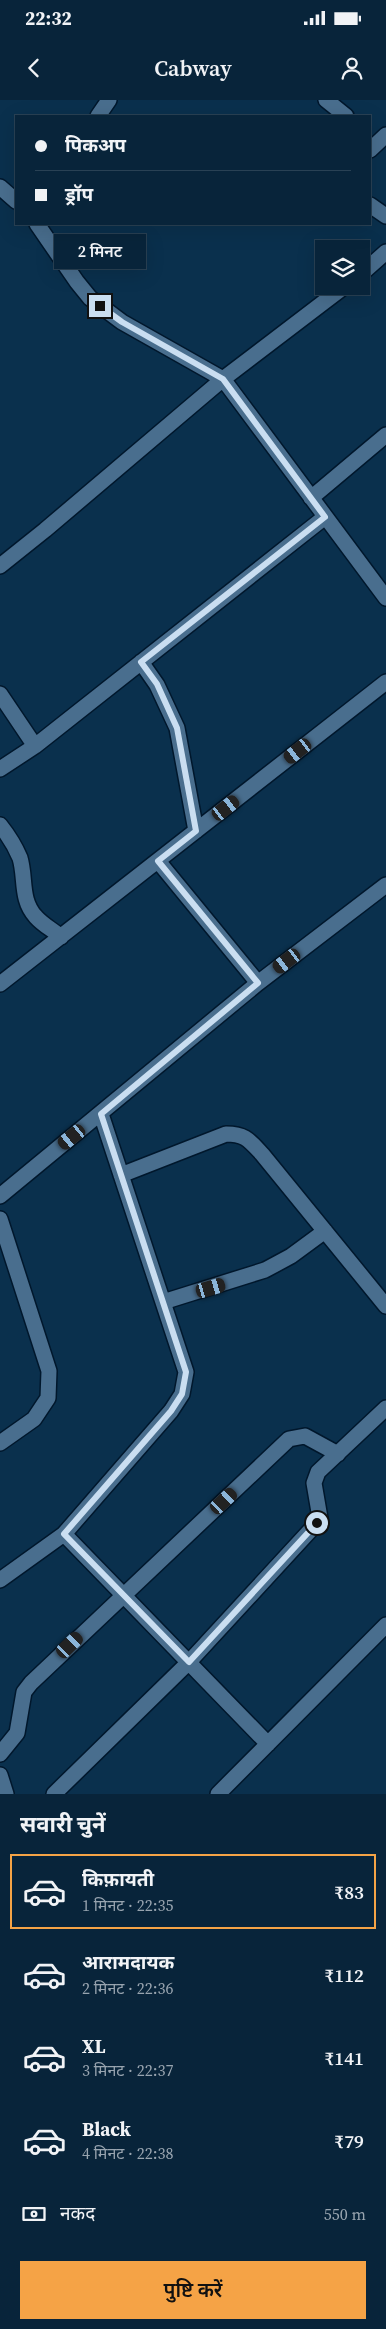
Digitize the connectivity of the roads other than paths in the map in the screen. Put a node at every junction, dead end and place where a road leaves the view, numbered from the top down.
1 (109, 100) edge
2 (326, 100) edge
3 (99, 115) edge
4 (345, 115) edge
5 (0, 187) edge
6 (15, 200) edge
7 (371, 206) edge
8 (386, 216) edge
9 (38, 225) edge
10 (386, 252) edge
11 (370, 266) edge
12 (333, 295) edge
13 (223, 379) junction
14 (386, 435) edge
15 (311, 498) junction
16 (325, 517) junction
17 (0, 566) edge
18 (386, 598) edge
19 (141, 662) junction
20 (386, 682) edge
21 (0, 694) edge
22 (35, 746) junction
23 (0, 769) edge
24 (0, 825) edge
25 (196, 831) junction
26 (158, 861) junction
27 (386, 885) edge
28 (61, 937) junction
29 (258, 983) junction
30 (0, 984) edge
31 (101, 1114) junction
32 (121, 1175) junction
33 (0, 1196) edge
34 (0, 1219) edge
35 (325, 1231) junction
36 (163, 1302) junction
37 (386, 1306) edge
38 (386, 1408) edge
39 (0, 1443) edge
40 (338, 1454) junction
41 (64, 1534) junction
42 (0, 1580) edge
43 (123, 1595) junction
44 (386, 1626) edge
45 (189, 1662) junction
46 (268, 1744) junction
47 (0, 1754) edge
48 (0, 1774) edge
49 (6, 1794) edge
50 (54, 1794) edge
51 (218, 1794) edge

1 - 3 street
2 - 4 street
5 - 6 street
7 - 8 street
9 - 13 street
10 - 11 street
12 - 13 street
13 - 15 street
13 - 17 street
14 - 15 street
15 - 16 street
16 - 18 street
16 - 19 street
19 - 22 street
19 - 25 street
20 - 25 street
21 - 22 street
22 - 23 street
24 - 28 street
25 - 26 street
26 - 28 street
26 - 29 street
27 - 29 street
28 - 30 street
29 - 31 street
31 - 32 street
31 - 33 street
32 - 35 street
32 - 36 street
34 - 39 street
35 - 36 street
35 - 37 street
36 - 41 street
38 - 40 street
40 - 43 street
40 - 45 street
41 - 42 street
41 - 43 street
43 - 45 street
43 - 47 street
44 - 46 street
45 - 46 street
45 - 50 street
46 - 51 street
48 - 49 street

